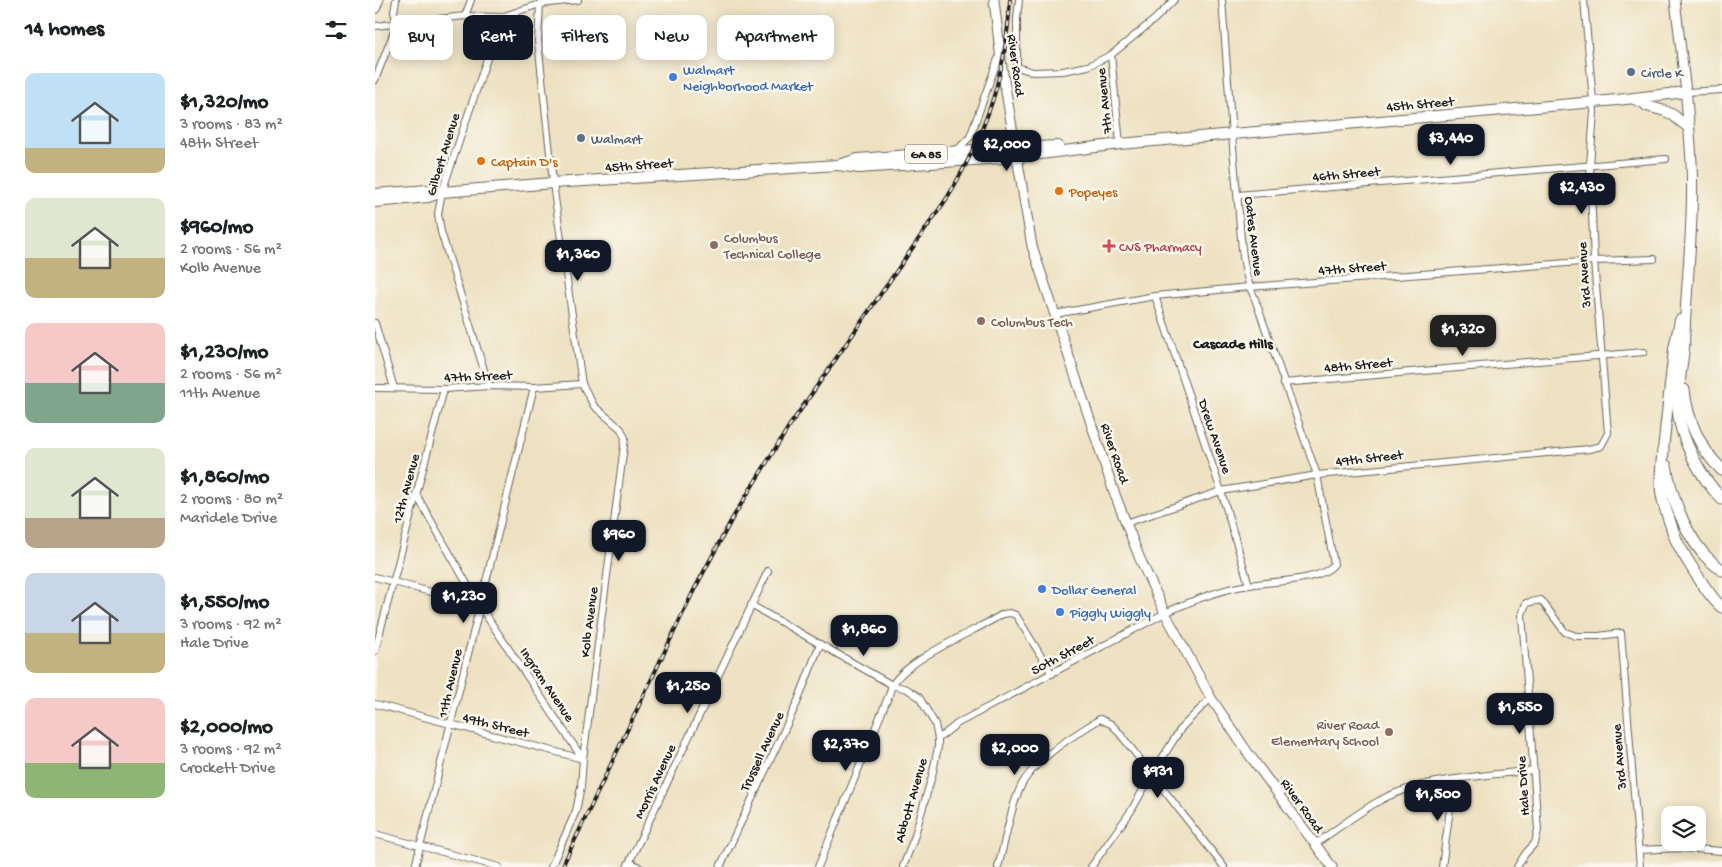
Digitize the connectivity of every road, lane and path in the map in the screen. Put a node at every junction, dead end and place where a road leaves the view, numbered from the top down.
1 (378, 0) edge
2 (396, 0) edge
3 (471, 0) edge
4 (579, 0) edge
5 (994, 0) edge
6 (1019, 0) edge
7 (1174, 0) edge
8 (1223, 0) edge
9 (1584, 0) edge
10 (1675, 0) edge
11 (542, 2) edge
12 (375, 8) edge
13 (395, 15) edge
14 (465, 15) edge
15 (506, 15) edge
16 (390, 25) edge
17 (375, 26) edge
18 (390, 42) edge
19 (1001, 50) junction
20 (1111, 55) junction
21 (487, 60) edge
22 (375, 80) edge
23 (1722, 90) edge
24 (1686, 92) junction
25 (1634, 98) junction
26 (1593, 101) junction
27 (1644, 103) junction
28 (1688, 113) junction
29 (1689, 128) junction
30 (1232, 134) junction
31 (1120, 144) junction
32 (956, 151) junction
33 (1016, 152) junction
34 (1666, 159) dead end
35 (838, 165) junction
36 (1590, 166) junction
37 (553, 183) junction
38 (442, 192) junction
39 (375, 194) edge
40 (1237, 195) junction
41 (375, 202) edge
42 (1654, 259) dead end
43 (1594, 261) junction
44 (1249, 287) junction
45 (1686, 294) junction
46 (1155, 296) junction
47 (1055, 314) junction
48 (375, 323) edge
49 (1684, 343) junction
50 (1644, 352) dead end
51 (1602, 356) junction
52 (1283, 383) junction
53 (582, 384) junction
54 (489, 386) junction
55 (534, 387) junction
56 (375, 388) edge
57 (393, 388) junction
58 (444, 389) junction
59 (1607, 428) joint
60 (1663, 450) junction
61 (1722, 470) edge
62 (1317, 475) junction
63 (1221, 491) junction
64 (416, 494) junction
65 (1722, 498) edge
66 (1125, 523) junction
67 (1332, 553) joint
68 (1722, 570) edge
69 (768, 571) dead end
70 (375, 577) edge
71 (393, 582) junction
72 (1249, 584) junction
73 (479, 605) junction
74 (751, 605) junction
75 (1525, 607) joint
76 (1722, 607) edge
77 (1165, 613) junction
78 (820, 644) junction
79 (375, 651) edge
80 (1052, 674) junction
81 (892, 685) junction
82 (1211, 698) junction
83 (375, 704) edge
84 (451, 726) junction
85 (938, 739) junction
86 (583, 759) junction
87 (1534, 770) junction
88 (1152, 774) junction
89 (1454, 780) junction
90 (375, 834) edge
91 (1315, 844) junction
92 (420, 846) junction
93 (1639, 850) junction
94 (1722, 851) edge
95 (629, 864) edge
96 (415, 867) edge
97 (499, 867) edge
98 (551, 867) edge
99 (639, 867) edge
100 (720, 867) edge
101 (818, 867) edge
102 (903, 867) edge
103 (998, 867) edge
104 (1091, 867) edge
105 (1224, 867) edge
106 (1332, 867) edge
107 (1442, 867) edge
108 (1517, 867) edge
109 (1640, 867) edge

1 - 12 main road
2 - 13 street
3 - 14 street
4 - 11 street
5 - 19 main road, River Road
6 - 20 street
7 - 20 street
8 - 30 street, Oates Avenue
9 - 26 street, 3rd Avenue
10 - 24 main road
11 - 15 street
11 - 37 street, Kolb Avenue
16 - 17 street
18 - 22 street
19 - 32 street
19 - 33 main road, River Road
20 - 31 street, 7th Avenue
21 - 38 street, Gilbert Avenue
23 - 24 street, 45th Street
24 - 25 main road, 45th Street / GA 85
24 - 28 main road
25 - 26 main road, 45th Street / GA 85
25 - 27 main road
26 - 30 main road, 45th Street / GA 85
26 - 36 street, 3rd Avenue
27 - 28 main road
27 - 29 main road
28 - 29 main road
29 - 45 main road
30 - 31 main road, 45th Street / GA 85
30 - 40 street, Oates Avenue
31 - 33 main road, 45th Street / GA 85
32 - 33 main road, 45th Street / GA 85
32 - 35 main road, 45th Street / GA 85
33 - 35 main road, 45th Street / GA 85
33 - 47 main road, River Road
34 - 36 street, 46th Street
35 - 37 main road, 45th Street / GA 85
36 - 40 street, 46th Street
36 - 43 street, 3rd Avenue
37 - 38 main road, 45th Street / GA 85
37 - 53 street, Kolb Avenue
38 - 39 main road, 45th Street / GA 85
38 - 41 main road, 45th Street / GA 85
38 - 54 street, Gilbert Avenue
40 - 44 street, Oates Avenue
42 - 43 street, 47th Street
43 - 44 street, 47th Street
43 - 51 street, 3rd Avenue
44 - 46 street, 47th Street
44 - 52 street, Oates Avenue
45 - 49 main road
45 - 60 main road
46 - 47 street, 47th Street
46 - 63 street, Drew Avenue
47 - 66 main road, River Road
48 - 57 street
49 - 61 highway
49 - 65 highway
50 - 51 street, 48th Street
51 - 52 street, 48th Street
51 - 59 street, 3rd Avenue
52 - 62 street, Oates Avenue
53 - 55 street, 47th Street
53 - 86 street, Kolb Avenue
54 - 55 street, 47th Street
54 - 58 street, 47th Street
55 - 73 street, 11th Avenue
56 - 57 street, 47th Street
57 - 58 street, 47th Street
58 - 64 street, 12th Avenue
59 - 62 street, 49th Street
60 - 68 highway
60 - 76 highway
62 - 63 street, 49th Street
62 - 67 street, Oates Avenue
63 - 66 street, 49th Street
63 - 72 street, Drew Avenue
64 - 71 street, 12th Avenue
64 - 73 street, Ingram Avenue
66 - 77 main road, River Road
67 - 72 street, 50th Street
69 - 74 street, Morris Avenue
70 - 71 street
71 - 73 street
71 - 79 street, 12th Avenue
72 - 77 street, 50th Street
73 - 84 street, 11th Avenue
73 - 86 street, Ingram Avenue
74 - 78 street
74 - 95 street, Morris Avenue
75 - 87 street, Hale Drive
75 - 93 street, 3rd Avenue
77 - 80 street, 50th Street
77 - 82 main road, River Road
78 - 81 street
78 - 100 street, Trussell Avenue
80 - 81 street
80 - 85 street, 50th Street
81 - 85 street
81 - 101 street
82 - 88 street
82 - 91 main road, River Road
83 - 84 street, 49th Street
84 - 86 street, 49th Street
84 - 92 street, 11th Avenue
85 - 102 street, Abbott Avenue
86 - 98 street, Kolb Avenue
87 - 89 street
87 - 108 street, Hale Drive
88 - 103 street
88 - 104 street
88 - 105 street
89 - 91 street
89 - 107 street
90 - 92 street
91 - 106 main road, River Road
92 - 96 street, 11th Avenue
92 - 97 street
93 - 94 street
93 - 109 street, 3rd Avenue
95 - 99 street

